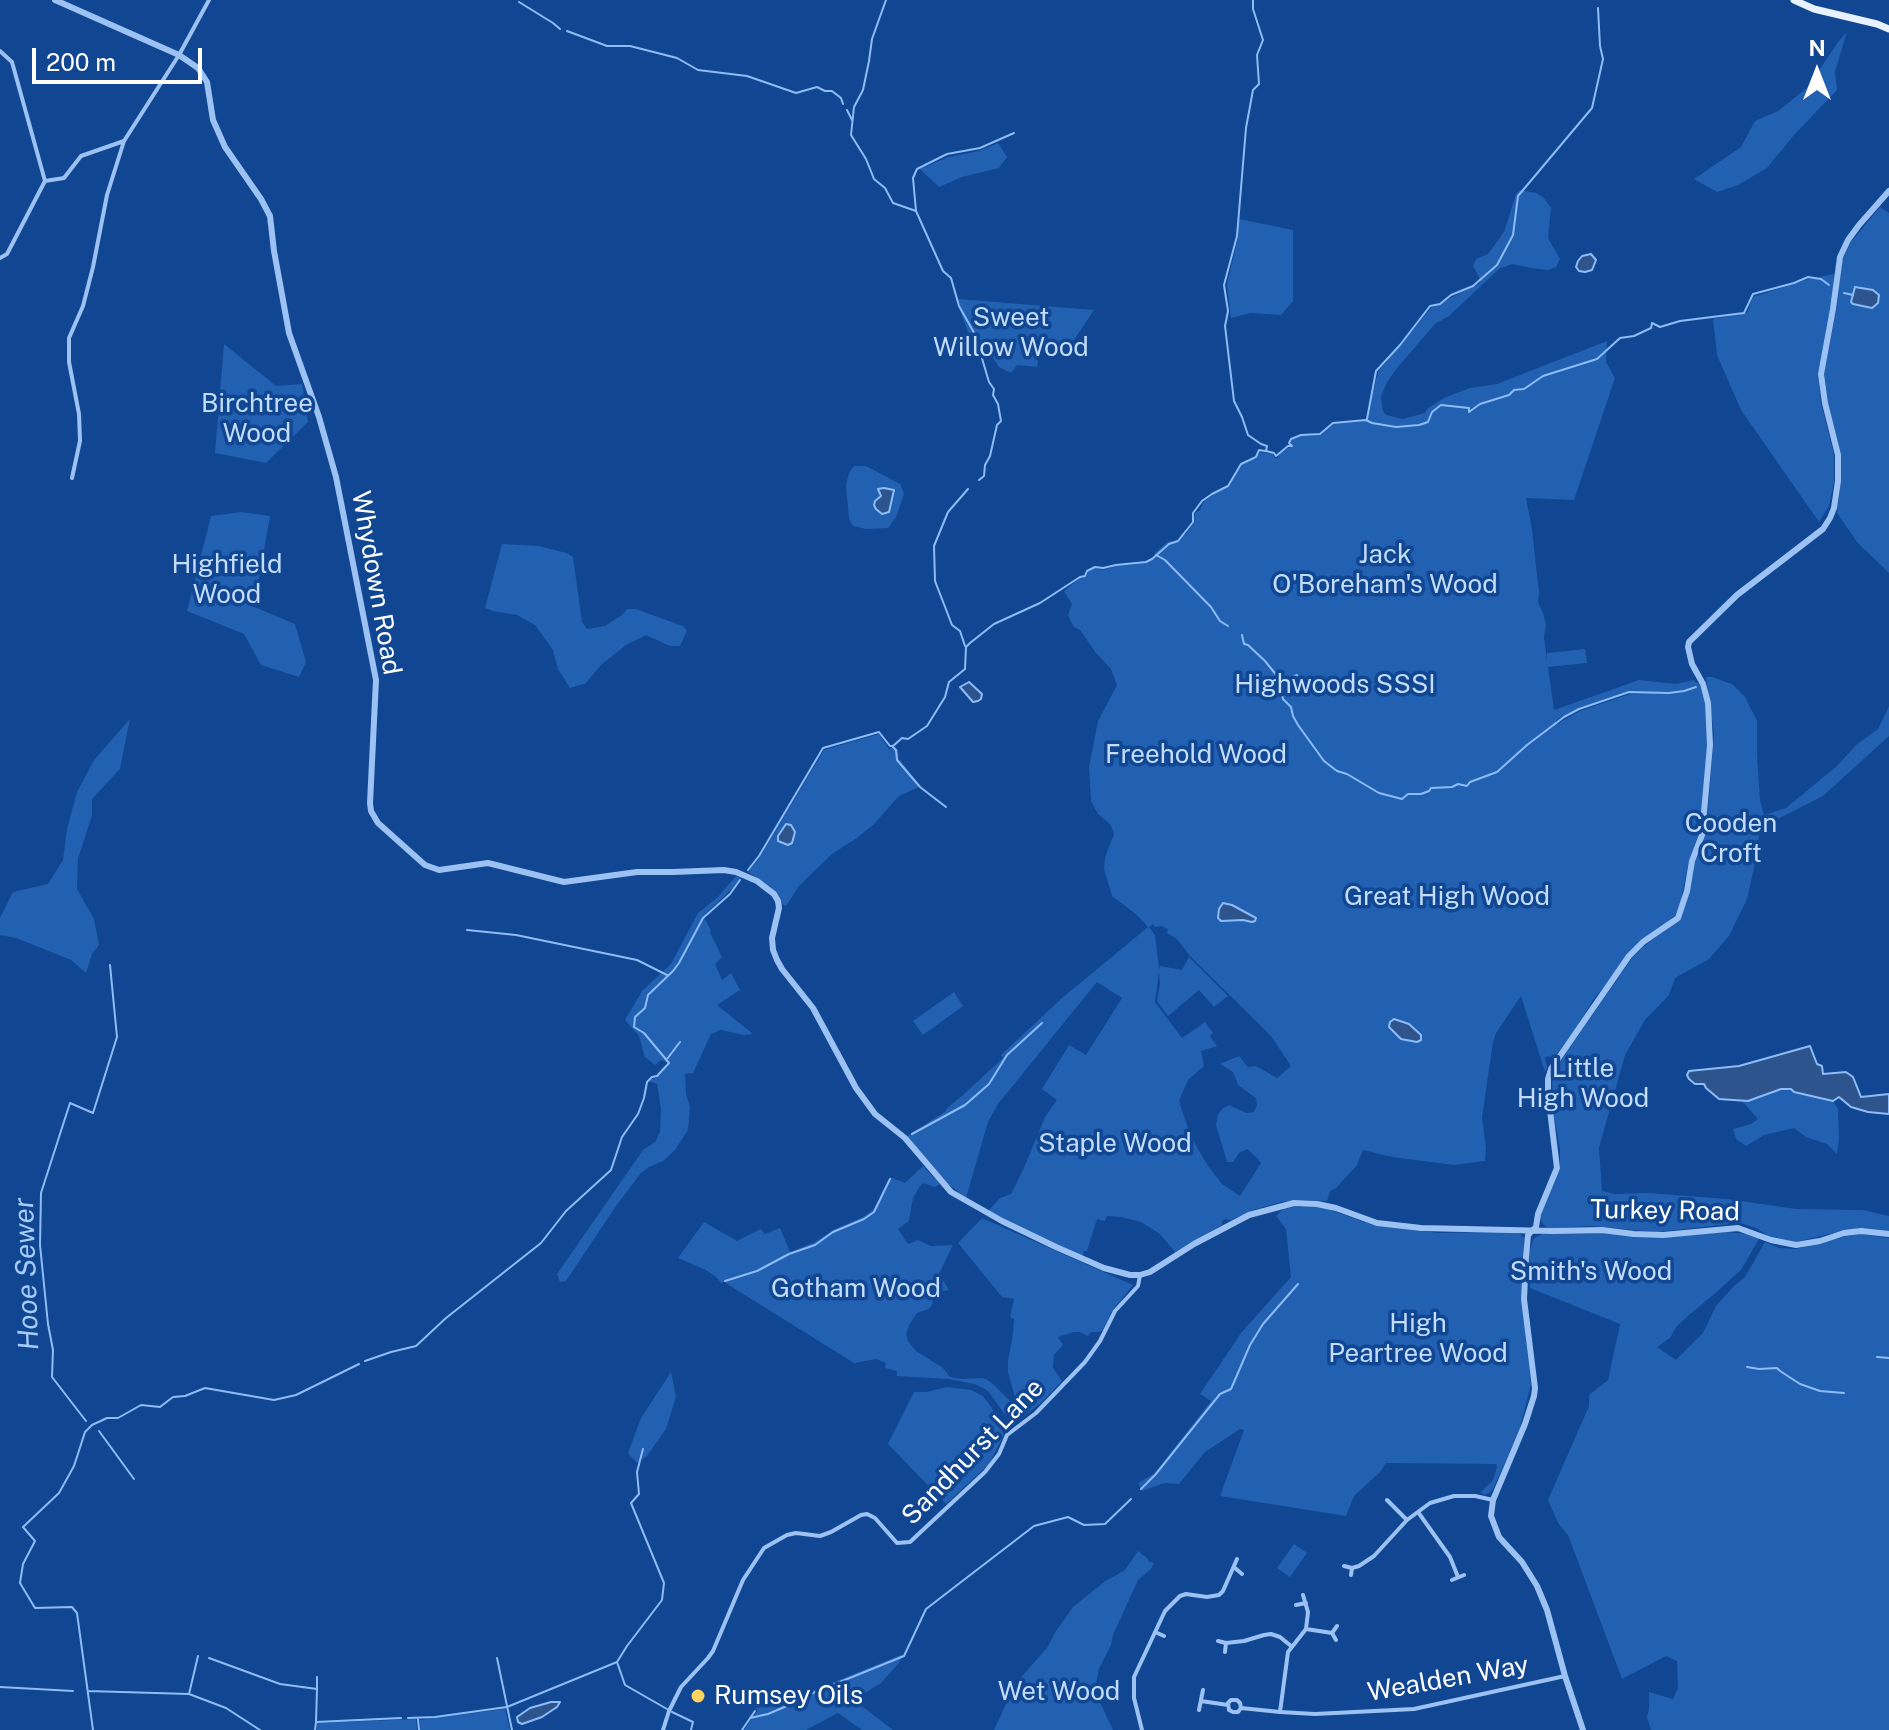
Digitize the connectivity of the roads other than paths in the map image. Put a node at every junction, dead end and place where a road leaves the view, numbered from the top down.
1 (55, 0) edge
2 (209, 0) edge
3 (1794, 0) edge
4 (1889, 29) edge
5 (0, 51) edge
6 (179, 55) junction
7 (124, 141) junction
8 (45, 181) junction
9 (1889, 191) edge
10 (0, 258) edge
11 (72, 478) dead end
12 (1533, 1230) junction
13 (1889, 1234) edge
14 (1140, 1275) junction
15 (1387, 1500) dead end
16 (1493, 1500) junction
17 (1417, 1511) junction
18 (1407, 1520) junction
19 (1237, 1559) dead end
20 (1344, 1566) dead end
21 (1235, 1568) junction
22 (1352, 1568) junction
23 (1242, 1574) dead end
24 (1351, 1575) dead end
25 (1452, 1580) dead end
26 (1303, 1595) dead end
27 (1306, 1603) junction
28 (1296, 1605) dead end
29 (1337, 1626) dead end
30 (1306, 1629) junction
31 (1155, 1632) junction
32 (1332, 1633) junction
33 (1164, 1636) dead end
34 (1336, 1640) dead end
35 (1218, 1641) dead end
36 (1226, 1643) junction
37 (1291, 1646) junction
38 (1225, 1652) dead end
39 (1565, 1676) junction
40 (1203, 1690) dead end
41 (1201, 1701) junction
42 (1228, 1705) junction
43 (1241, 1708) junction
44 (1199, 1710) dead end
45 (1280, 1712) junction
46 (663, 1730) edge
47 (1142, 1730) edge
48 (1583, 1730) edge

1 - 6 street
2 - 6 street
3 - 4 main road
5 - 8 street
6 - 7 street
6 - 14 street, Whydown Road
7 - 8 street
7 - 11 street
8 - 10 street
9 - 12 street
12 - 13 street, Turkey Road
12 - 14 street
12 - 16 street
14 - 46 street, Sandhurst Lane
15 - 18 street
16 - 17 street
16 - 39 street
17 - 18 street
17 - 25 street
18 - 22 street
19 - 21 street
20 - 22 street
21 - 23 street
21 - 31 street
22 - 24 street
26 - 27 street
27 - 28 street
27 - 30 street
29 - 32 street
30 - 32 street
30 - 37 street
31 - 33 street
31 - 47 street
32 - 34 street
35 - 36 street
36 - 37 street
36 - 38 street
37 - 45 street
39 - 45 street, Wealden Way
39 - 48 street
40 - 41 street
41 - 42 street, Wealden Way
41 - 44 street
42 - 43 street, Wealden Way
42 - 43 street, Wealden Way
43 - 45 street, Wealden Way

